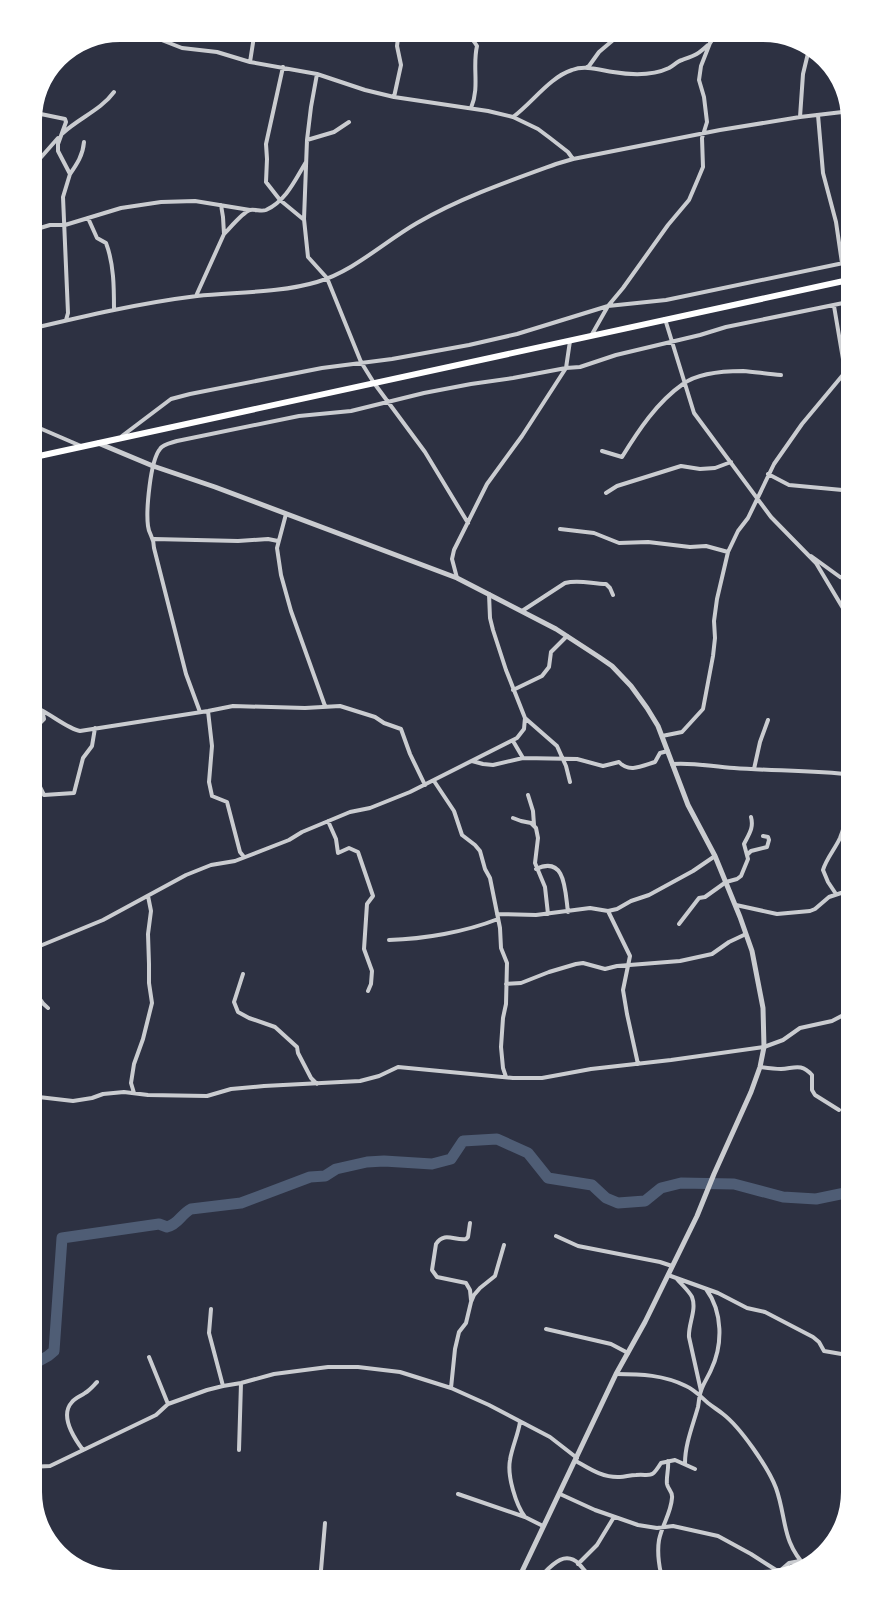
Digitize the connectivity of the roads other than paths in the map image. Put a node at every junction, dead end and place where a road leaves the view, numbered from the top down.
1 (159, 39) edge
2 (254, 39) edge
3 (398, 39) edge
4 (473, 39) edge
5 (613, 39) edge
6 (713, 39) edge
7 (710, 43) junction
8 (808, 52) edge
9 (250, 62) junction
10 (283, 67) junction
11 (586, 68) junction
12 (317, 74) junction
13 (114, 92) dead end
14 (394, 98) junction
15 (472, 108) junction
16 (844, 112) edge
17 (39, 114) edge
18 (818, 115) junction
19 (513, 117) junction
20 (800, 117) junction
21 (349, 122) dead end
22 (704, 134) junction
23 (60, 135) junction
24 (308, 140) junction
25 (84, 142) dead end
26 (39, 159) edge
27 (573, 159) junction
28 (307, 160) junction
29 (70, 174) junction
30 (280, 200) junction
31 (221, 205) junction
32 (250, 210) junction
33 (88, 218) junction
34 (304, 219) junction
35 (65, 225) junction
36 (39, 228) edge
37 (224, 234) junction
38 (842, 263) joint
39 (327, 278) junction
40 (844, 281) edge
41 (196, 296) junction
42 (844, 304) edge
43 (608, 306) junction
44 (834, 306) junction
45 (114, 310) junction
46 (665, 319) junction
47 (66, 320) junction
48 (39, 327) edge
49 (591, 336) junction
50 (570, 340) junction
51 (672, 342) junction
52 (361, 362) junction
53 (844, 365) edge
54 (566, 368) junction
55 (844, 374) edge
56 (781, 375) dead end
57 (374, 383) junction
58 (684, 383) junction
59 (388, 402) junction
60 (39, 428) edge
61 (121, 437) junction
62 (96, 443) junction
63 (81, 446) junction
64 (602, 451) dead end
65 (39, 456) edge
66 (731, 462) junction
67 (153, 466) junction
68 (768, 474) junction
69 (844, 490) edge
70 (606, 493) dead end
71 (757, 500) junction
72 (286, 514) junction
73 (468, 523) junction
74 (560, 528) dead end
75 (154, 539) junction
76 (278, 541) junction
77 (728, 552) junction
78 (806, 552) junction
79 (456, 578) junction
80 (844, 578) edge
81 (489, 594) junction
82 (613, 595) dead end
83 (844, 609) edge
84 (522, 611) junction
85 (567, 636) junction
86 (513, 690) junction
87 (325, 706) junction
88 (39, 707) edge
89 (41, 710) junction
90 (208, 711) junction
91 (200, 712) junction
92 (525, 718) junction
93 (768, 720) dead end
94 (39, 724) edge
95 (95, 728) junction
96 (662, 736) junction
97 (513, 741) junction
98 (668, 751) junction
99 (523, 758) junction
100 (563, 758) junction
101 (472, 761) junction
102 (672, 764) junction
103 (754, 769) junction
104 (844, 775) edge
105 (434, 781) junction
106 (570, 782) dead end
107 (425, 785) junction
108 (39, 786) edge
109 (528, 795) dead end
110 (513, 818) dead end
111 (751, 818) dead end
112 (844, 820) edge
113 (328, 821) junction
114 (534, 825) junction
115 (763, 836) dead end
116 (747, 855) junction
117 (714, 856) junction
118 (244, 857) junction
119 (536, 869) junction
120 (726, 882) junction
121 (844, 891) edge
122 (836, 894) junction
123 (148, 896) junction
124 (736, 905) junction
125 (608, 911) junction
126 (568, 912) junction
127 (548, 914) junction
128 (498, 917) junction
129 (679, 924) dead end
130 (746, 934) junction
131 (389, 940) dead end
132 (39, 946) edge
133 (629, 965) junction
134 (243, 974) dead end
135 (506, 984) junction
136 (368, 992) dead end
137 (39, 999) edge
138 (48, 1008) dead end
139 (844, 1015) edge
140 (764, 1047) junction
141 (638, 1064) junction
142 (760, 1067) junction
143 (506, 1077) junction
144 (317, 1084) junction
145 (134, 1093) junction
146 (39, 1097) edge
147 (839, 1110) dead end
148 (470, 1223) dead end
149 (556, 1236) dead end
150 (504, 1245) dead end
151 (672, 1266) junction
152 (668, 1275) junction
153 (676, 1278) junction
154 (706, 1289) junction
155 (470, 1302) junction
156 (211, 1309) dead end
157 (546, 1329) dead end
158 (628, 1353) junction
159 (844, 1354) edge
160 (149, 1357) dead end
161 (616, 1374) junction
162 (98, 1382) dead end
163 (241, 1383) junction
164 (223, 1386) junction
165 (451, 1388) junction
166 (700, 1394) junction
167 (168, 1404) junction
168 (520, 1422) junction
169 (83, 1450) junction
170 (239, 1450) dead end
171 (577, 1459) junction
172 (668, 1461) junction
173 (685, 1463) junction
174 (39, 1466) edge
175 (695, 1469) dead end
176 (458, 1494) dead end
177 (560, 1494) junction
178 (525, 1517) junction
179 (614, 1517) junction
180 (325, 1523) dead end
181 (544, 1526) junction
182 (664, 1526) junction
183 (800, 1561) joint
184 (578, 1564) junction
185 (321, 1573) edge
186 (521, 1573) edge
187 (544, 1573) edge
188 (587, 1573) edge
189 (661, 1573) edge

1 - 9 street
2 - 9 street
3 - 14 street
4 - 15 street
5 - 11 street
6 - 7 street
7 - 11 street
7 - 22 street
8 - 20 street
9 - 10 street
10 - 12 street
10 - 30 street
11 - 19 street
12 - 14 street
12 - 24 street
13 - 23 street
14 - 15 street
15 - 19 street
16 - 18 street
17 - 23 street
18 - 20 street
18 - 38 street
19 - 27 street
20 - 22 street
21 - 24 street
22 - 27 street
22 - 43 street
23 - 26 street
23 - 29 street
24 - 28 street
25 - 29 street
27 - 39 street
28 - 30 street
28 - 34 street
29 - 35 street
30 - 32 street
30 - 34 street
31 - 32 street
31 - 33 street
31 - 37 street
32 - 37 street
33 - 35 street
33 - 45 street
34 - 39 street
35 - 36 street
35 - 47 street
37 - 41 street
38 - 43 street
39 - 41 street
39 - 52 street
40 - 46 main road
41 - 45 street
42 - 44 street
43 - 49 street
43 - 52 street
44 - 51 street
44 - 53 street
45 - 47 street
46 - 49 main road
46 - 51 street
47 - 48 street
49 - 50 main road
50 - 54 street
50 - 57 main road
51 - 54 street
51 - 58 street
52 - 57 street
52 - 61 street
54 - 59 street
54 - 73 street
55 - 68 street
56 - 58 street
57 - 59 street
57 - 61 main road
58 - 64 street
58 - 66 street
59 - 67 street
59 - 73 street
60 - 63 street
61 - 62 main road
62 - 63 main road
62 - 67 street
63 - 65 main road
66 - 70 street
66 - 71 street
67 - 72 street
67 - 75 street
68 - 69 street
68 - 71 street
71 - 77 street
71 - 78 street
72 - 76 street
72 - 79 street
73 - 79 street
74 - 77 street
75 - 76 street
75 - 91 street
76 - 87 street
77 - 96 street
78 - 80 street
78 - 83 street
79 - 81 street
81 - 84 street
81 - 86 street
82 - 84 street
84 - 85 street
85 - 86 street
85 - 96 street
86 - 92 street
87 - 90 street
87 - 107 street
88 - 89 street
89 - 94 street
89 - 95 street
90 - 91 street
90 - 118 street
91 - 95 street
92 - 97 street
92 - 100 street
93 - 103 street
95 - 108 street
96 - 98 street
97 - 99 street
97 - 101 street
98 - 100 street
98 - 102 street
99 - 100 street
99 - 101 street
100 - 106 street
101 - 105 street
102 - 103 street
102 - 117 street
103 - 104 street
105 - 107 street
105 - 128 street
107 - 113 street
109 - 114 street
110 - 114 street
111 - 116 street
112 - 122 street
113 - 118 street
113 - 136 street
114 - 119 street
115 - 116 street
116 - 120 street
117 - 120 street
117 - 125 street
118 - 123 street
119 - 126 street
119 - 127 street
120 - 124 street
120 - 129 street
121 - 122 street
122 - 124 street
123 - 132 street
123 - 145 street
124 - 130 street
125 - 126 street
125 - 133 street
126 - 127 street
127 - 128 street
128 - 131 street
128 - 135 street
130 - 133 street
130 - 140 street
133 - 135 street
133 - 141 street
134 - 144 street
135 - 143 street
137 - 138 street
139 - 140 street
140 - 141 street
140 - 142 street
141 - 143 street
142 - 147 street
142 - 151 street
143 - 144 street
144 - 145 street
145 - 146 street
148 - 155 street
149 - 151 street
150 - 155 street
151 - 152 street
152 - 153 street
152 - 158 street
153 - 154 street
153 - 166 street
154 - 159 street
154 - 166 street
155 - 165 street
156 - 164 street
157 - 158 street
158 - 161 street
160 - 167 street
161 - 166 street
161 - 171 street
162 - 169 street
163 - 164 street
163 - 165 street
163 - 170 street
164 - 167 street
165 - 168 street
166 - 173 street
166 - 183 street
167 - 169 street
168 - 171 street
168 - 178 street
169 - 174 street
171 - 172 street
171 - 177 street
172 - 173 street
172 - 182 street
173 - 175 street
176 - 178 street
177 - 179 street
177 - 181 street
178 - 181 street
179 - 182 street
179 - 184 street
180 - 185 street
181 - 186 street
182 - 183 street
182 - 189 street
184 - 187 street
184 - 188 street

